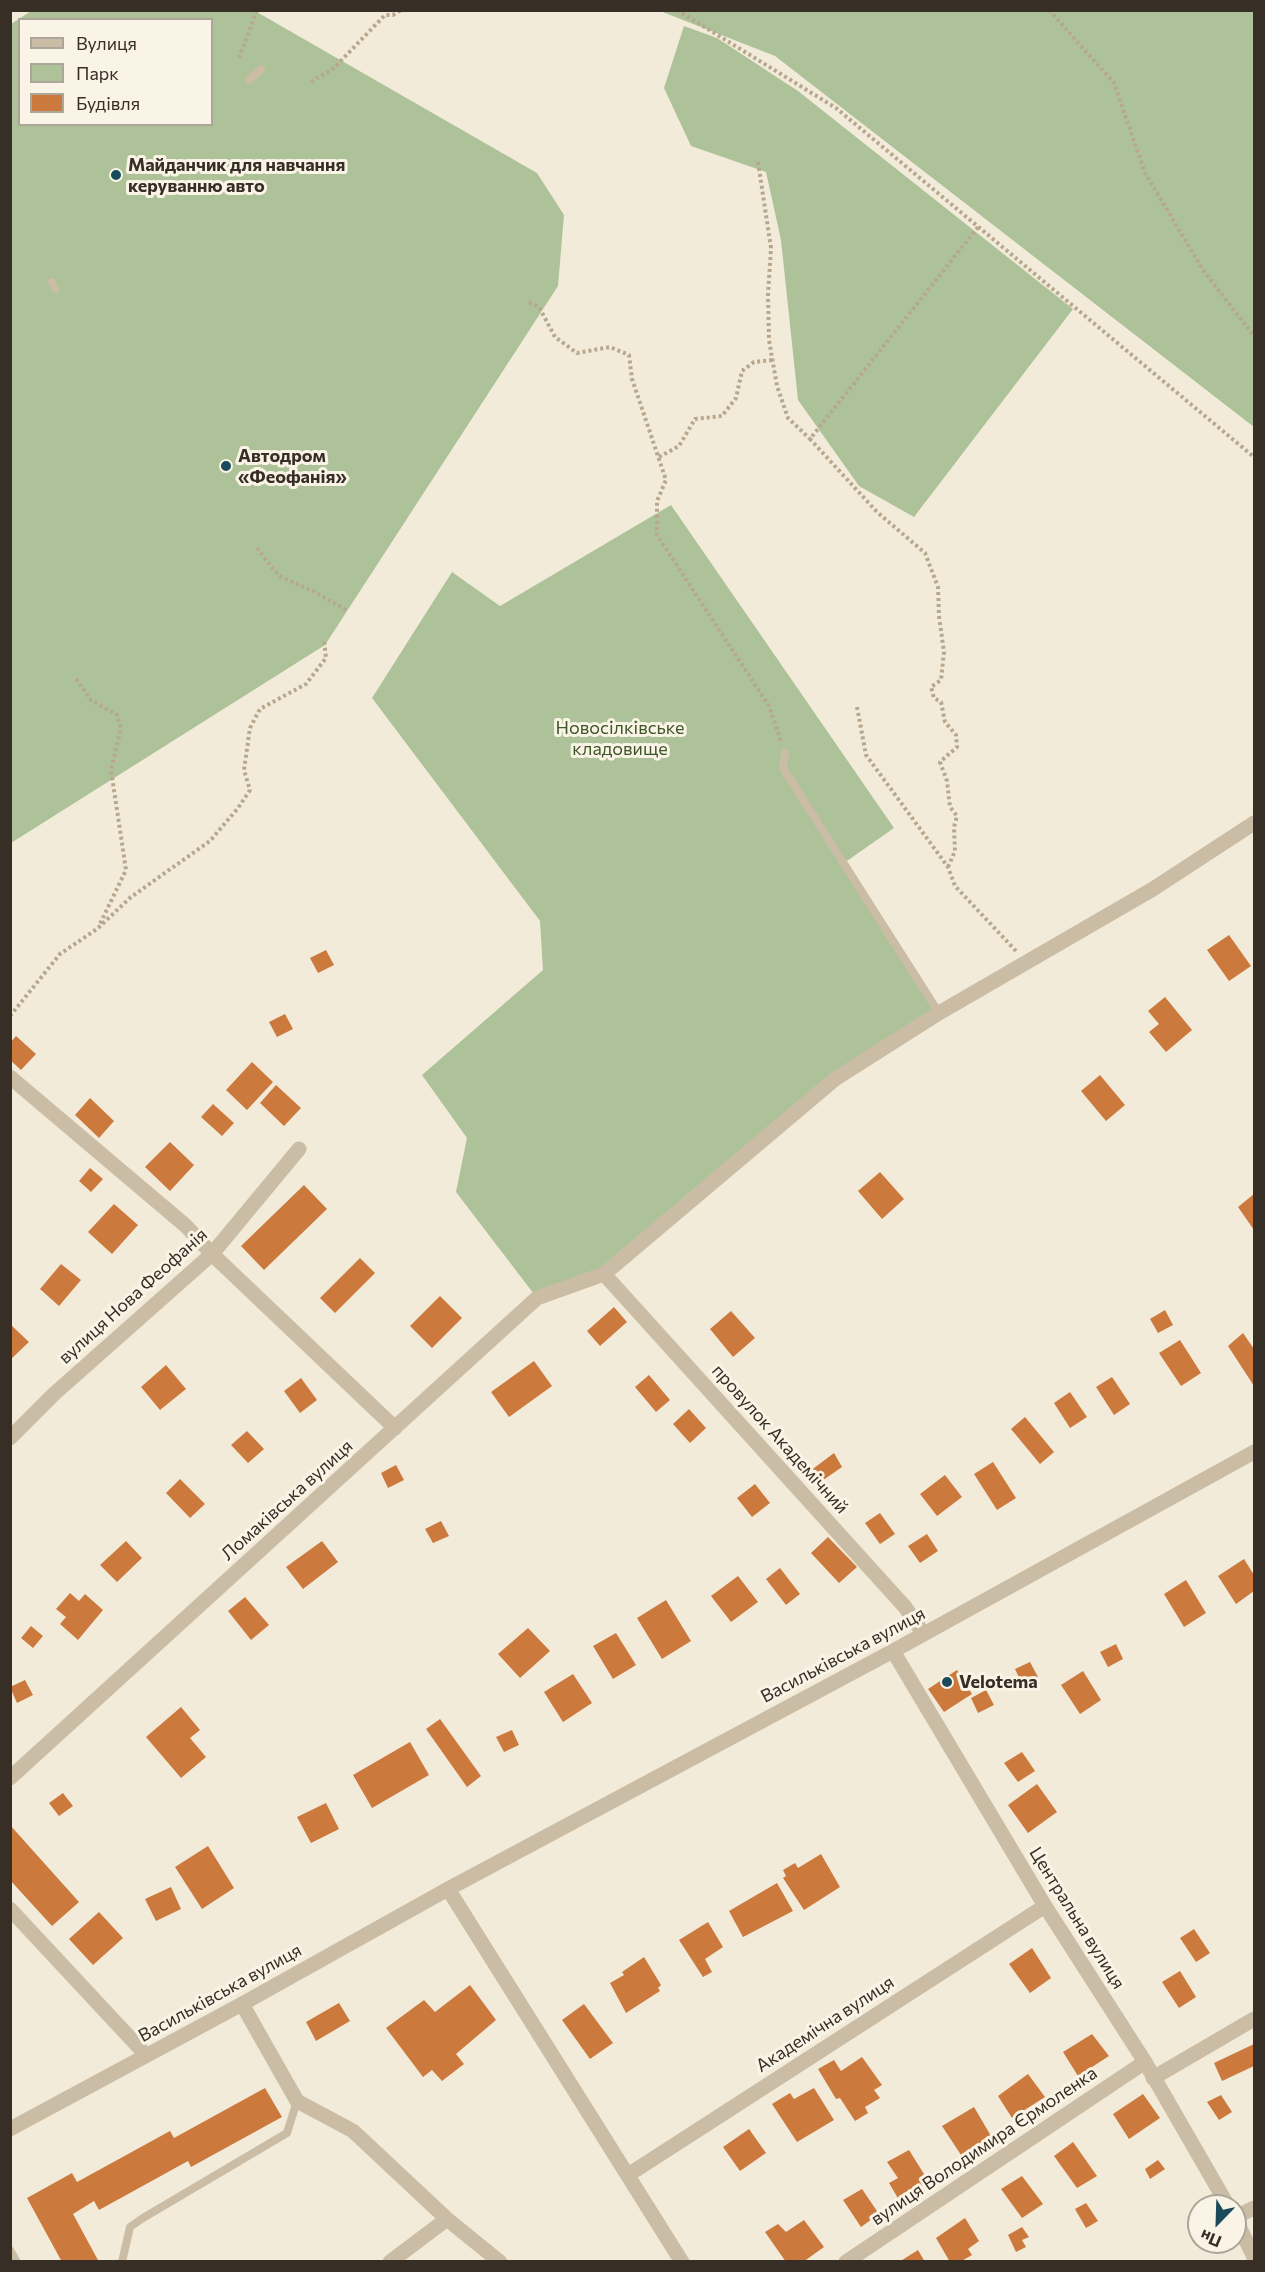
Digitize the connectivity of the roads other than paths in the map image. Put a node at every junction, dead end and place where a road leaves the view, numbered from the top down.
1 (261, 69) dead end
2 (249, 80) dead end
3 (786, 753) road end
4 (1254, 823) edge
5 (939, 1013) junction
6 (10, 1077) edge
7 (299, 1149) dead end
8 (212, 1254) junction
9 (604, 1274) junction
10 (395, 1428) junction
11 (10, 1438) edge
12 (1254, 1452) edge
13 (923, 1633) junction
14 (893, 1651) junction
15 (10, 1778) edge
16 (448, 1889) junction
17 (1045, 1906) junction
18 (10, 1909) edge
19 (242, 2004) junction
20 (1254, 2019) edge
21 (146, 2055) junction
22 (1145, 2062) junction
23 (1154, 2078) junction
24 (297, 2101) junction
25 (10, 2129) edge
26 (627, 2175) junction
27 (1221, 2194) edge
28 (447, 2219) junction
29 (1247, 2242) edge
30 (10, 2250) edge
31 (1254, 2257) edge
32 (17, 2262) edge
33 (122, 2262) edge
34 (390, 2262) edge
35 (500, 2262) edge
36 (682, 2262) edge
37 (846, 2262) edge

1 - 2 lane
3 - 5 lane
4 - 5 street
5 - 9 street
6 - 8 street
7 - 8 street, вулиця Нова Феофанія
8 - 10 street
8 - 11 street, вулиця Нова Феофанія
9 - 10 street, Ломаківська вулиця
9 - 13 street, провулок Академічний
10 - 15 street, Ломаківська вулиця
12 - 13 street, Васильківська вулиця
13 - 14 street, Васильківська вулиця
14 - 16 street, Васильківська вулиця
14 - 17 street, Центральна вулиця
16 - 19 street, Васильківська вулиця
16 - 26 street
17 - 22 street, Центральна вулиця
17 - 26 street, Академічна вулиця
18 - 21 street
19 - 21 street, Васильківська вулиця
19 - 24 street
20 - 23 street
21 - 25 street, Васильківська вулиця
22 - 23 street, Центральна вулиця
22 - 37 street, вулиця Володимира Єрмоленка
23 - 27 street, Центральна вулиця
24 - 28 street
24 - 33 lane
26 - 36 street
28 - 34 street
28 - 35 street
29 - 31 street
30 - 32 lane

